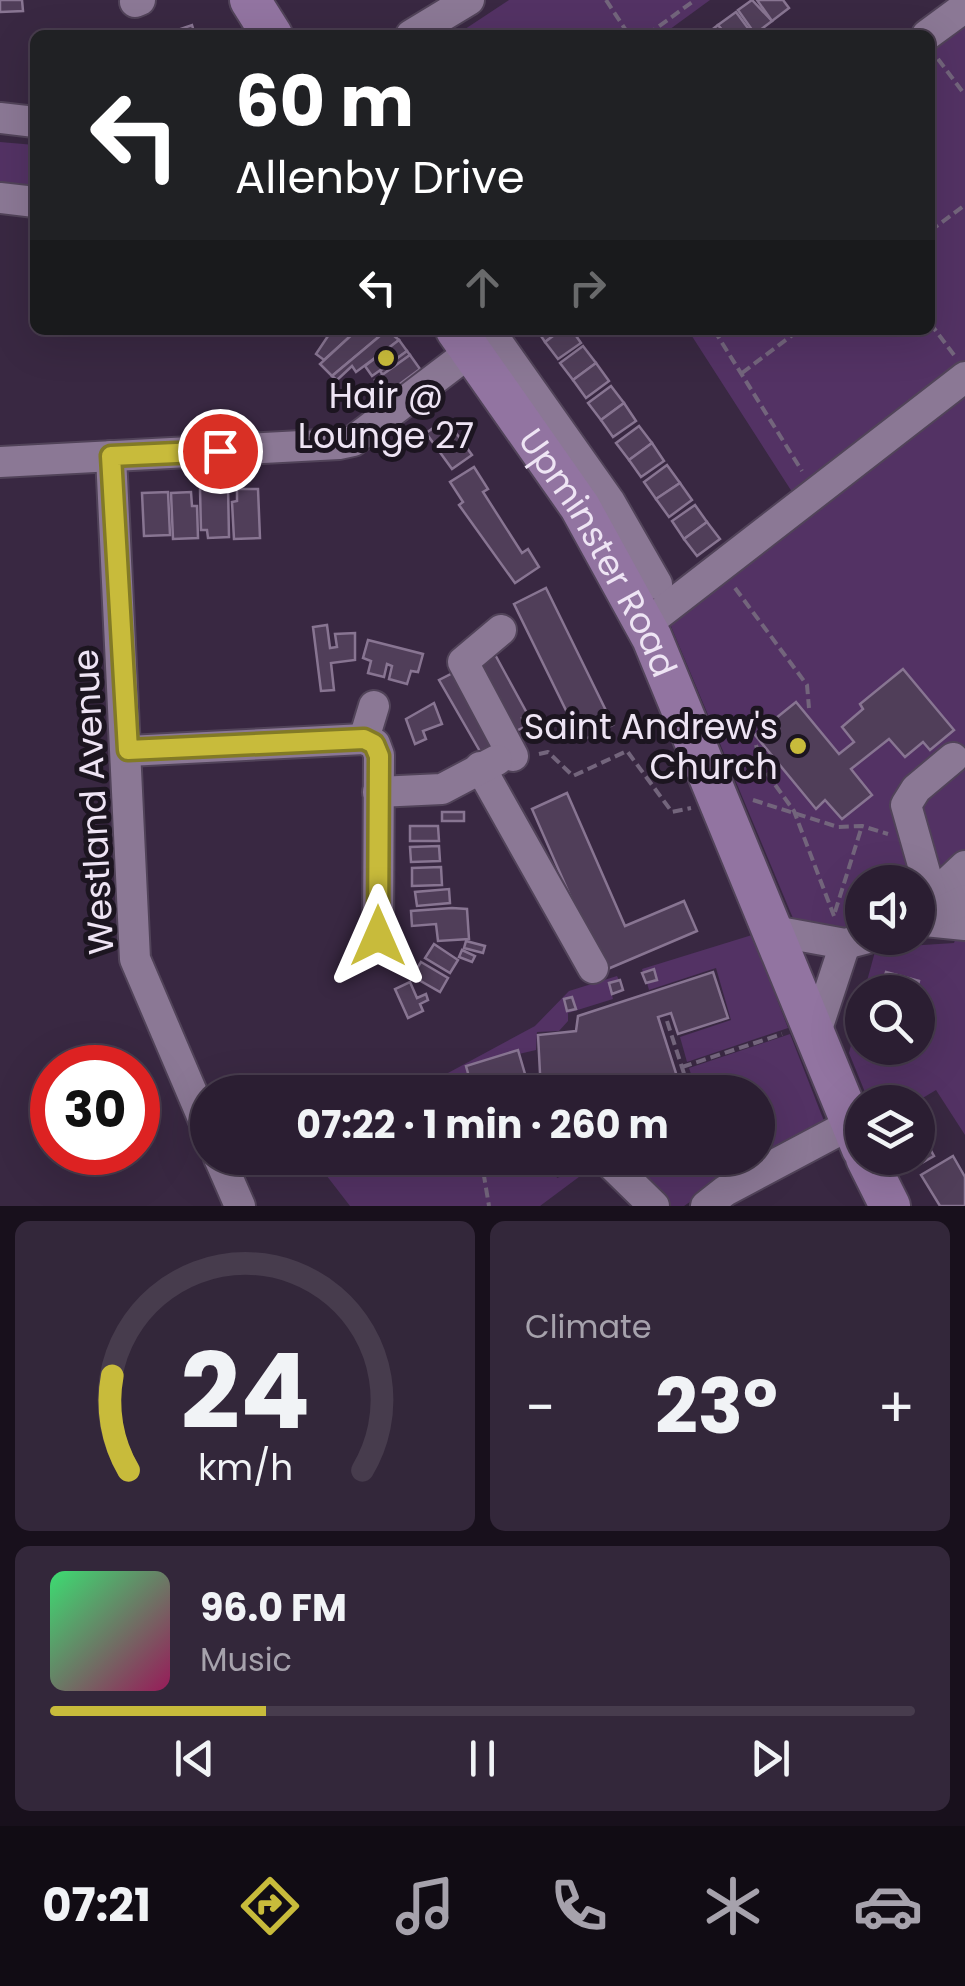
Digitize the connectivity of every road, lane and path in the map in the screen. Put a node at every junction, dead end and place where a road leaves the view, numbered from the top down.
1 (250, 0) edge
2 (469, 0) edge
3 (606, 0) edge
4 (695, 0) edge
5 (965, 7) edge
6 (282, 30) edge
7 (422, 30) edge
8 (626, 30) edge
9 (654, 30) edge
10 (935, 44) edge
11 (935, 50) edge
12 (965, 95) edge
13 (0, 118) edge
14 (30, 121) edge
15 (0, 198) edge
16 (30, 201) edge
17 (965, 205) edge
18 (935, 227) edge
19 (935, 330) edge
20 (717, 335) edge
21 (792, 335) edge
22 (472, 337) edge
23 (965, 369) edge
24 (742, 373) junction
25 (965, 377) edge
26 (111, 456) junction
27 (0, 462) edge
28 (815, 492) junction
29 (721, 568) junction
30 (657, 584) dead end
31 (645, 625) junction
32 (502, 630) dead end
33 (374, 706) dead end
34 (808, 708) dead end
35 (364, 739) junction
36 (756, 745) dead end
37 (128, 750) junction
38 (518, 756) junction
39 (953, 758) dead end
40 (480, 768) junction
41 (378, 792) junction
42 (717, 796) junction
43 (794, 812) junction
44 (862, 826) junction
45 (920, 865) joint
46 (965, 866) edge
47 (965, 900) edge
48 (935, 902) edge
49 (935, 910) edge
50 (834, 916) junction
51 (935, 917) edge
52 (965, 925) edge
53 (845, 928) edge
54 (774, 931) junction
55 (378, 936) dead end
56 (845, 940) edge
57 (849, 955) edge
58 (593, 968) dead end
59 (667, 1022) dead end
60 (813, 1030) junction
61 (682, 1067) junction
62 (685, 1075) edge
63 (190, 1088) edge
64 (845, 1108) edge
65 (845, 1149) edge
66 (226, 1175) edge
67 (483, 1175) edge
68 (622, 1175) edge
69 (875, 1175) edge
70 (240, 1206) edge
71 (489, 1206) edge
72 (654, 1206) edge
73 (706, 1206) edge
74 (890, 1206) edge

1 - 6 main road
2 - 7 street
3 - 8 path
4 - 9 path
5 - 10 street
11 - 12 path
13 - 14 street
15 - 16 street
17 - 18 path
19 - 23 path
20 - 24 path
21 - 24 path
22 - 26 street
22 - 30 street
22 - 31 main road, Upminster Road
24 - 28 path
25 - 28 street
26 - 27 street
26 - 37 street, Westland Avenue
28 - 29 street
29 - 31 street
29 - 34 path
31 - 42 main road, Upminster Road
32 - 38 street
33 - 35 street
35 - 37 street
35 - 41 street
36 - 43 path
37 - 63 street, Westland Avenue
38 - 40 street
38 - 42 path
39 - 45 street
40 - 41 street
40 - 58 street
41 - 55 street
42 - 43 path
42 - 54 main road, Upminster Road
43 - 44 path
43 - 50 path
44 - 45 path
44 - 50 path
46 - 48 street
47 - 49 street
50 - 53 path
51 - 52 street
54 - 56 street
54 - 60 main road, Upminster Road
57 - 60 street
59 - 61 path
60 - 61 path
60 - 64 main road, Upminster Road
61 - 62 path
65 - 73 street
66 - 70 street
67 - 71 path
68 - 72 street
69 - 74 main road, Upminster Road

